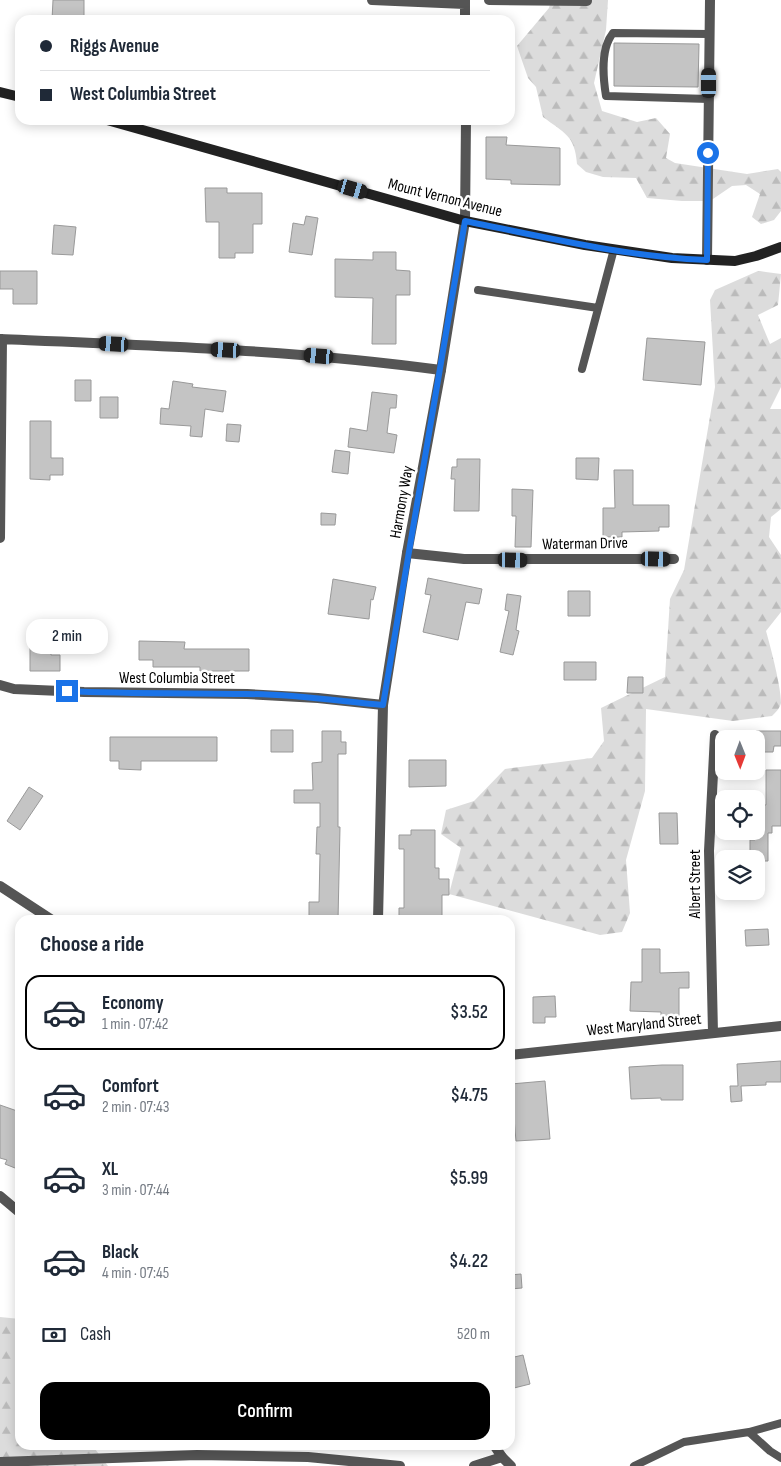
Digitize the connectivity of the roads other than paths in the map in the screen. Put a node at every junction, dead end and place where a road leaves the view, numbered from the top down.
1 (372, 0) edge
2 (489, 0) edge
3 (588, 0) edge
4 (710, 0) edge
5 (465, 2) edge
6 (465, 15) edge
7 (709, 34) junction
8 (0, 92) edge
9 (15, 96) edge
10 (709, 99) junction
11 (125, 125) edge
12 (466, 125) edge
13 (465, 221) junction
14 (781, 247) edge
15 (614, 249) junction
16 (707, 260) junction
17 (478, 290) dead end
18 (598, 308) junction
19 (1, 339) edge
20 (582, 369) dead end
21 (441, 370) junction
22 (0, 538) edge
23 (407, 553) junction
24 (674, 559) dead end
25 (0, 685) edge
26 (383, 705) junction
27 (715, 752) edge
28 (0, 886) edge
29 (44, 915) edge
30 (378, 915) edge
31 (781, 1026) edge
32 (713, 1033) junction
33 (515, 1054) edge
34 (0, 1196) edge
35 (15, 1208) edge
36 (781, 1423) edge
37 (749, 1432) junction
38 (497, 1450) edge
39 (502, 1457) junction
40 (781, 1458) edge
41 (0, 1462) edge
42 (400, 1466) edge
43 (474, 1466) edge
44 (511, 1466) edge
45 (634, 1466) edge

1 - 5 street
2 - 3 street
4 - 7 street
5 - 6 street
7 - 10 street
7 - 10 lane
8 - 9 main road
10 - 16 street
11 - 13 main road, Mount Vernon Avenue
12 - 13 street, Harmony Way
13 - 15 main road, Mount Vernon Avenue
13 - 21 street, Harmony Way
14 - 16 main road, Mount Vernon Avenue
15 - 16 main road, Mount Vernon Avenue
15 - 18 lane
17 - 18 lane
18 - 20 lane
19 - 21 street
19 - 22 street
21 - 23 street, Harmony Way
23 - 24 street, Waterman Drive
23 - 26 street, Harmony Way
25 - 26 street, West Columbia Street
26 - 30 street, Harmony Way
27 - 32 street, Albert Street
28 - 29 street
31 - 32 street, West Maryland Street
32 - 33 street, West Maryland Street
34 - 35 street
36 - 37 lane
37 - 40 lane
37 - 45 lane
38 - 39 street
39 - 43 street
39 - 44 street
41 - 42 street

